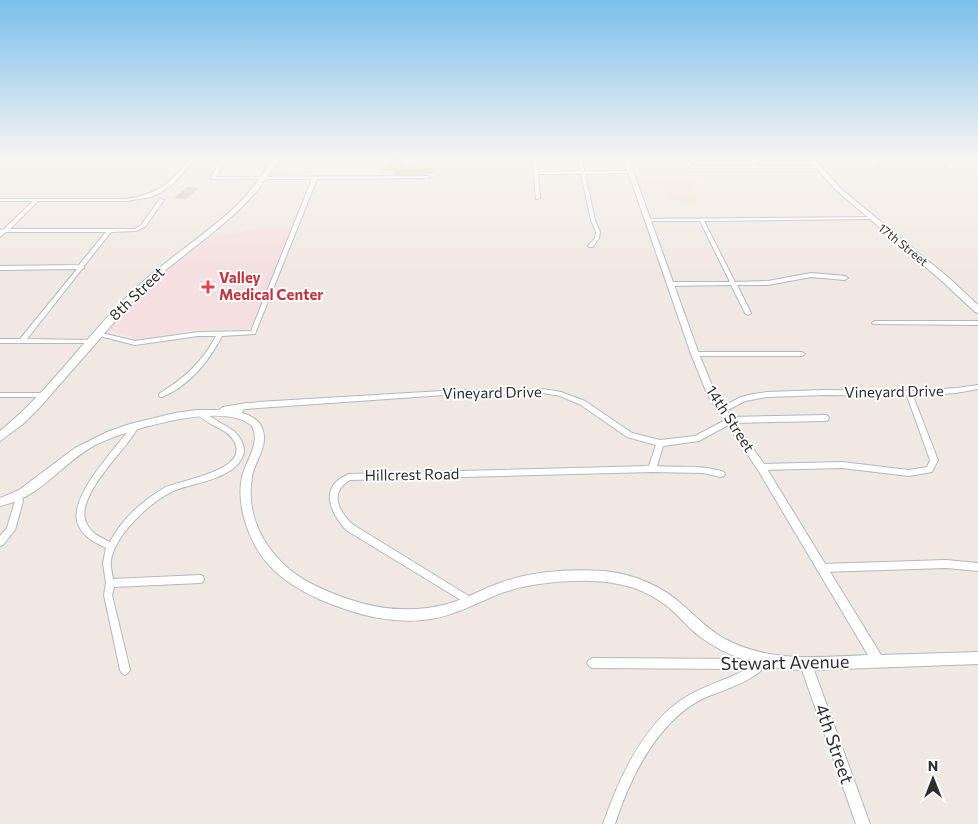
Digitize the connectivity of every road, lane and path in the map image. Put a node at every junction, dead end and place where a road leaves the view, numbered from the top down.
1 (147, 195) edge
2 (248, 195) edge
3 (308, 195) edge
4 (589, 195) edge
5 (638, 195) edge
6 (845, 195) edge
7 (0, 200) edge
8 (37, 200) junction
9 (162, 200) dead end
10 (870, 218) junction
11 (647, 220) junction
12 (701, 220) junction
13 (110, 230) junction
14 (3, 231) edge
15 (0, 236) edge
16 (591, 246) dead end
17 (82, 267) junction
18 (0, 268) edge
19 (845, 278) dead end
20 (733, 283) junction
21 (670, 284) junction
22 (978, 310) edge
23 (748, 313) dead end
24 (875, 323) dead end
25 (978, 323) edge
26 (98, 334) junction
27 (220, 334) junction
28 (0, 341) edge
29 (22, 341) junction
30 (91, 342) junction
31 (695, 354) junction
32 (802, 354) dead end
33 (978, 387) edge
34 (909, 394) junction
35 (0, 395) edge
36 (48, 395) junction
37 (162, 395) dead end
38 (264, 405) junction
39 (722, 410) junction
40 (242, 412) junction
41 (201, 414) junction
42 (826, 418) dead end
43 (731, 420) junction
44 (135, 427) junction
45 (0, 437) edge
46 (660, 443) junction
47 (761, 467) junction
48 (652, 470) junction
49 (721, 474) dead end
50 (18, 497) junction
51 (0, 502) edge
52 (0, 542) edge
53 (112, 547) junction
54 (978, 567) edge
55 (821, 568) junction
56 (200, 579) dead end
57 (110, 583) junction
58 (469, 601) junction
59 (978, 658) edge
60 (764, 660) junction
61 (878, 661) junction
62 (592, 663) dead end
63 (806, 664) junction
64 (126, 670) dead end
65 (609, 824) edge
66 (863, 824) edge

1 - 8 street
2 - 26 main road, 8th Street
3 - 27 street
4 - 16 street
5 - 11 street, 14th Street
6 - 10 main road, 17th Street
7 - 8 street
8 - 14 street
9 - 13 street
10 - 12 street
10 - 22 main road, 17th Street
11 - 12 street
11 - 21 street, 14th Street
12 - 20 street
13 - 14 street
13 - 17 street
14 - 15 street
17 - 18 street
17 - 29 street
19 - 20 street
20 - 21 street
20 - 23 street
21 - 31 street, 14th Street
24 - 25 street
26 - 27 street
26 - 30 main road, 8th Street
27 - 37 street
28 - 29 street
29 - 30 street
30 - 36 main road, 8th Street
31 - 32 street
31 - 39 street, 14th Street
33 - 34 street, Vineyard Drive
34 - 39 street, Vineyard Drive
34 - 47 street
35 - 36 street
36 - 45 main road, 8th Street
38 - 40 street, Vineyard Drive
38 - 40 street, Vineyard Drive
38 - 46 street, Vineyard Drive
39 - 43 street, 14th Street
40 - 41 street, Vineyard Drive
40 - 58 street
41 - 44 street, Vineyard Drive
41 - 53 street
42 - 43 street
43 - 46 street, Vineyard Drive
43 - 47 street, 14th Street
44 - 50 street, Vineyard Drive
44 - 53 street
46 - 48 street
47 - 55 street, 14th Street
48 - 49 street
48 - 58 street, Hillcrest Road
50 - 51 street, Vineyard Drive
50 - 52 street
53 - 57 street
54 - 55 street
55 - 61 street, 14th Street
56 - 57 street
57 - 64 street
58 - 60 street
59 - 61 street, Stewart Avenue
60 - 62 street, Stewart Avenue
60 - 63 street, Stewart Avenue
60 - 65 street
61 - 63 street, Stewart Avenue
63 - 66 street, 4th Street

